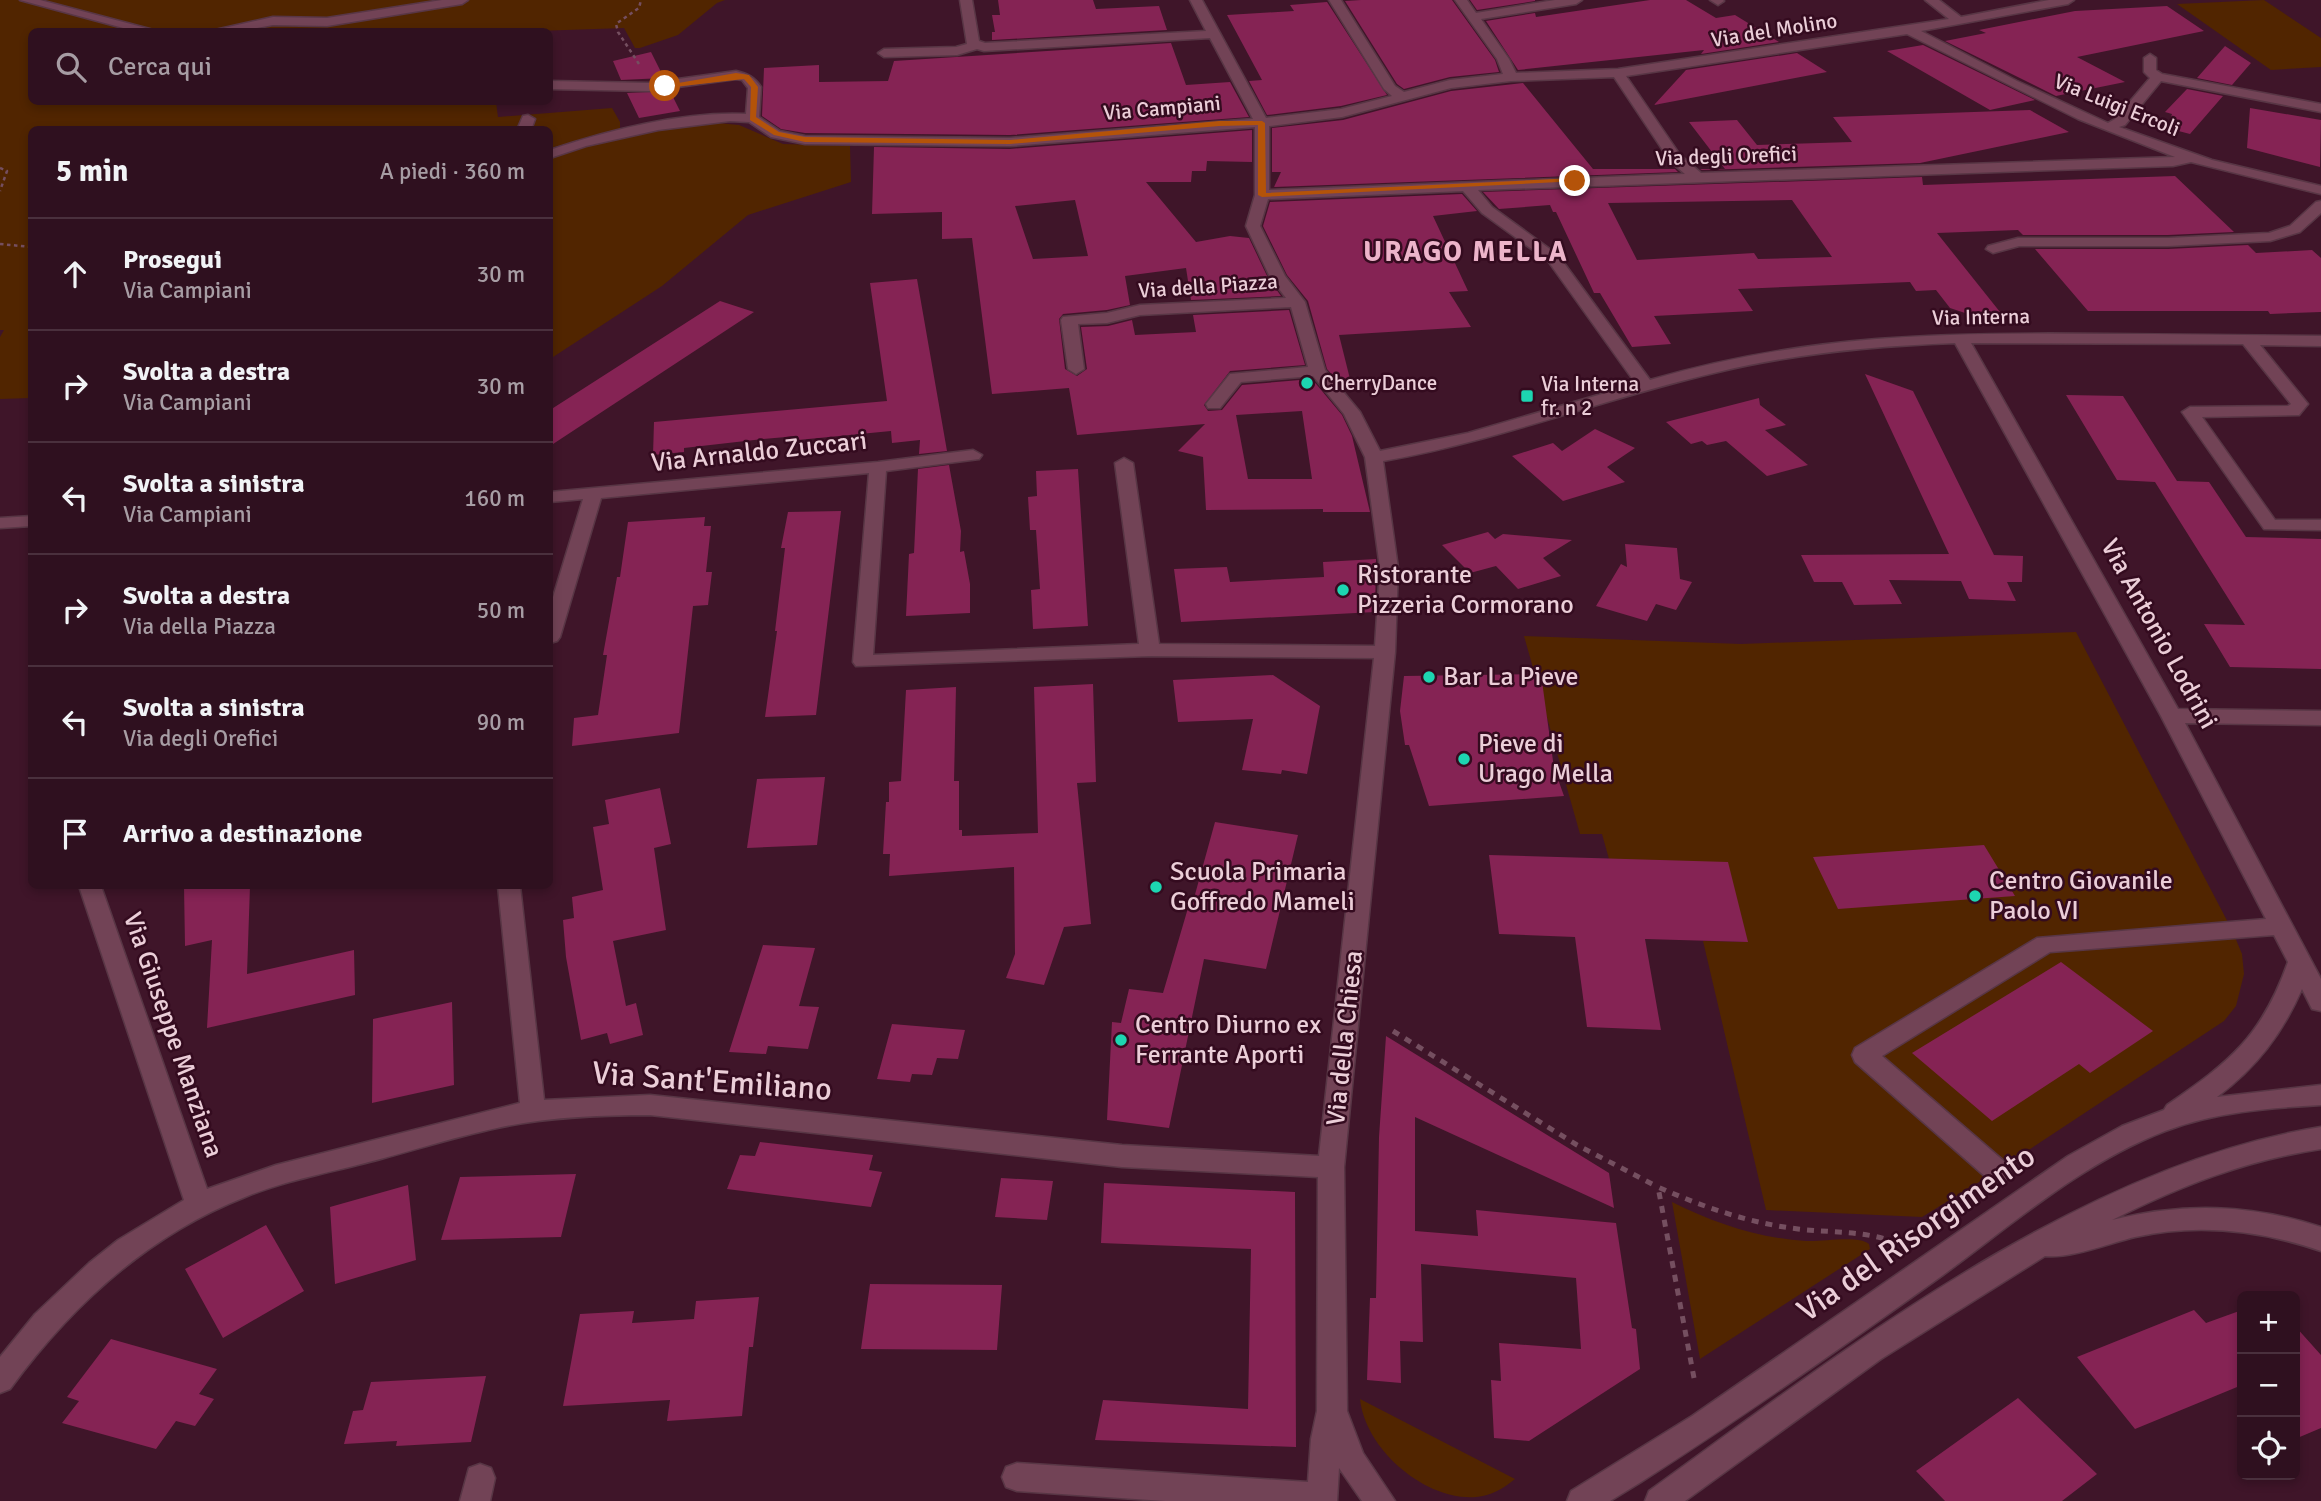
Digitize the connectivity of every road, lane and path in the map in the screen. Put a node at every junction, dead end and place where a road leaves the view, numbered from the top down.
1 (26, 0) edge
2 (461, 0) edge
3 (640, 0) edge
4 (966, 0) edge
5 (1196, 0) edge
6 (1335, 0) edge
7 (1461, 0) edge
8 (1576, 0) edge
9 (1931, 0) edge
10 (2068, 0) edge
11 (1474, 17) junction
12 (1959, 21) junction
13 (139, 28) edge
14 (236, 28) edge
15 (1909, 30) junction
16 (1215, 34) junction
17 (976, 45) junction
18 (884, 53) dead end
19 (2150, 58) dead end
20 (640, 65) dead end
21 (1618, 73) junction
22 (1511, 76) junction
23 (2158, 77) junction
24 (553, 85) edge
25 (1401, 96) junction
26 (2321, 108) edge
27 (752, 118) junction
28 (1262, 123) junction
29 (2110, 127) junction
30 (553, 153) edge
31 (2191, 158) junction
32 (0, 168) edge
33 (1698, 178) junction
34 (1466, 186) junction
35 (2321, 190) edge
36 (0, 191) edge
37 (1262, 195) junction
38 (2321, 205) edge
39 (0, 244) edge
40 (28, 247) edge
41 (1993, 249) dead end
42 (1297, 302) junction
43 (1960, 337) junction
44 (2248, 339) junction
45 (2321, 341) edge
46 (1076, 369) dead end
47 (1317, 371) junction
48 (1645, 385) junction
49 (1214, 404) dead end
50 (973, 455) dead end
51 (1374, 457) junction
52 (1124, 463) dead end
53 (878, 467) junction
54 (593, 495) junction
55 (553, 497) edge
56 (28, 522) edge
57 (0, 523) edge
58 (2321, 525) edge
59 (553, 622) edge
60 (1150, 650) junction
61 (1385, 652) junction
62 (2171, 716) junction
63 (2321, 718) edge
64 (91, 889) edge
65 (509, 889) edge
66 (2283, 926) junction
67 (2300, 962) junction
68 (2321, 1002) edge
69 (1393, 1031) dead end
70 (2321, 1095) edge
71 (533, 1111) junction
72 (2160, 1122) junction
73 (2321, 1138) edge
74 (1332, 1167) junction
75 (1997, 1171) dead end
76 (1658, 1187) junction
77 (199, 1204) junction
78 (2321, 1239) edge
79 (1899, 1244) dead end
80 (2035, 1246) junction
81 (3, 1372) edge
82 (1694, 1378) dead end
83 (1332, 1411) junction
84 (1017, 1476) dead end
85 (1322, 1499) edge
86 (1380, 1501) edge
87 (1582, 1501) edge
88 (1660, 1501) edge

1 - 13 street
2 - 14 street
3 - 20 path
4 - 17 street
5 - 16 street, Via della Piazza
6 - 25 street
7 - 11 street
8 - 11 street
9 - 12 street
10 - 12 street, Via del Molino
11 - 22 street
12 - 15 street, Via del Molino
15 - 21 street, Via del Molino
15 - 29 street, Via Luigi Ercoli
16 - 17 street
16 - 28 street, Via della Piazza
17 - 18 street
19 - 23 street
21 - 22 street, Via Campiani
21 - 33 street
22 - 25 street, Via Campiani
23 - 26 street
23 - 29 street
24 - 27 street
25 - 28 street, Via Campiani
27 - 28 street, Via Campiani
27 - 30 street
28 - 37 street, Via della Piazza
29 - 31 street, Via Luigi Ercoli
31 - 33 street, Via degli Orefici
31 - 35 street, Via Luigi Ercoli
32 - 36 path
33 - 34 street, Via degli Orefici
34 - 37 street, Via degli Orefici
34 - 48 street
37 - 42 street, Via della Piazza
38 - 41 street
39 - 40 path
42 - 46 street, Via della Piazza
42 - 47 street, Via della Piazza
43 - 44 street, Via Interna
43 - 48 street, Via Interna
43 - 62 street, Via Antonio Lodrini
44 - 45 street, Via Interna
44 - 58 street
47 - 49 street
47 - 51 street, Via della Piazza
48 - 51 street, Via Interna
50 - 53 street, Via Arnaldo Zuccari
51 - 61 street, Via della Chiesa
52 - 60 street
53 - 54 street, Via Arnaldo Zuccari
53 - 60 street
54 - 55 street, Via Arnaldo Zuccari
54 - 59 street
56 - 57 street
60 - 61 street
61 - 74 street, Via della Chiesa
62 - 63 street
62 - 66 street, Via Antonio Lodrini
64 - 77 street, Via Giuseppe Manziana
65 - 71 street
66 - 67 street, Via Antonio Lodrini
66 - 75 street
67 - 68 street, Via Antonio Lodrini
67 - 72 street
69 - 76 path
70 - 72 street, Via del Risorgimento
71 - 74 street, Via Sant'Emiliano
71 - 77 street, Via Sant'Emiliano
72 - 87 street, Via del Risorgimento
73 - 80 street
74 - 83 street, Via della Chiesa
76 - 79 path
76 - 82 path
77 - 81 street, Via Sant'Emiliano
78 - 80 street
80 - 88 street
83 - 85 street, Via della Chiesa
83 - 86 street, Via della Chiesa
84 - 85 street

